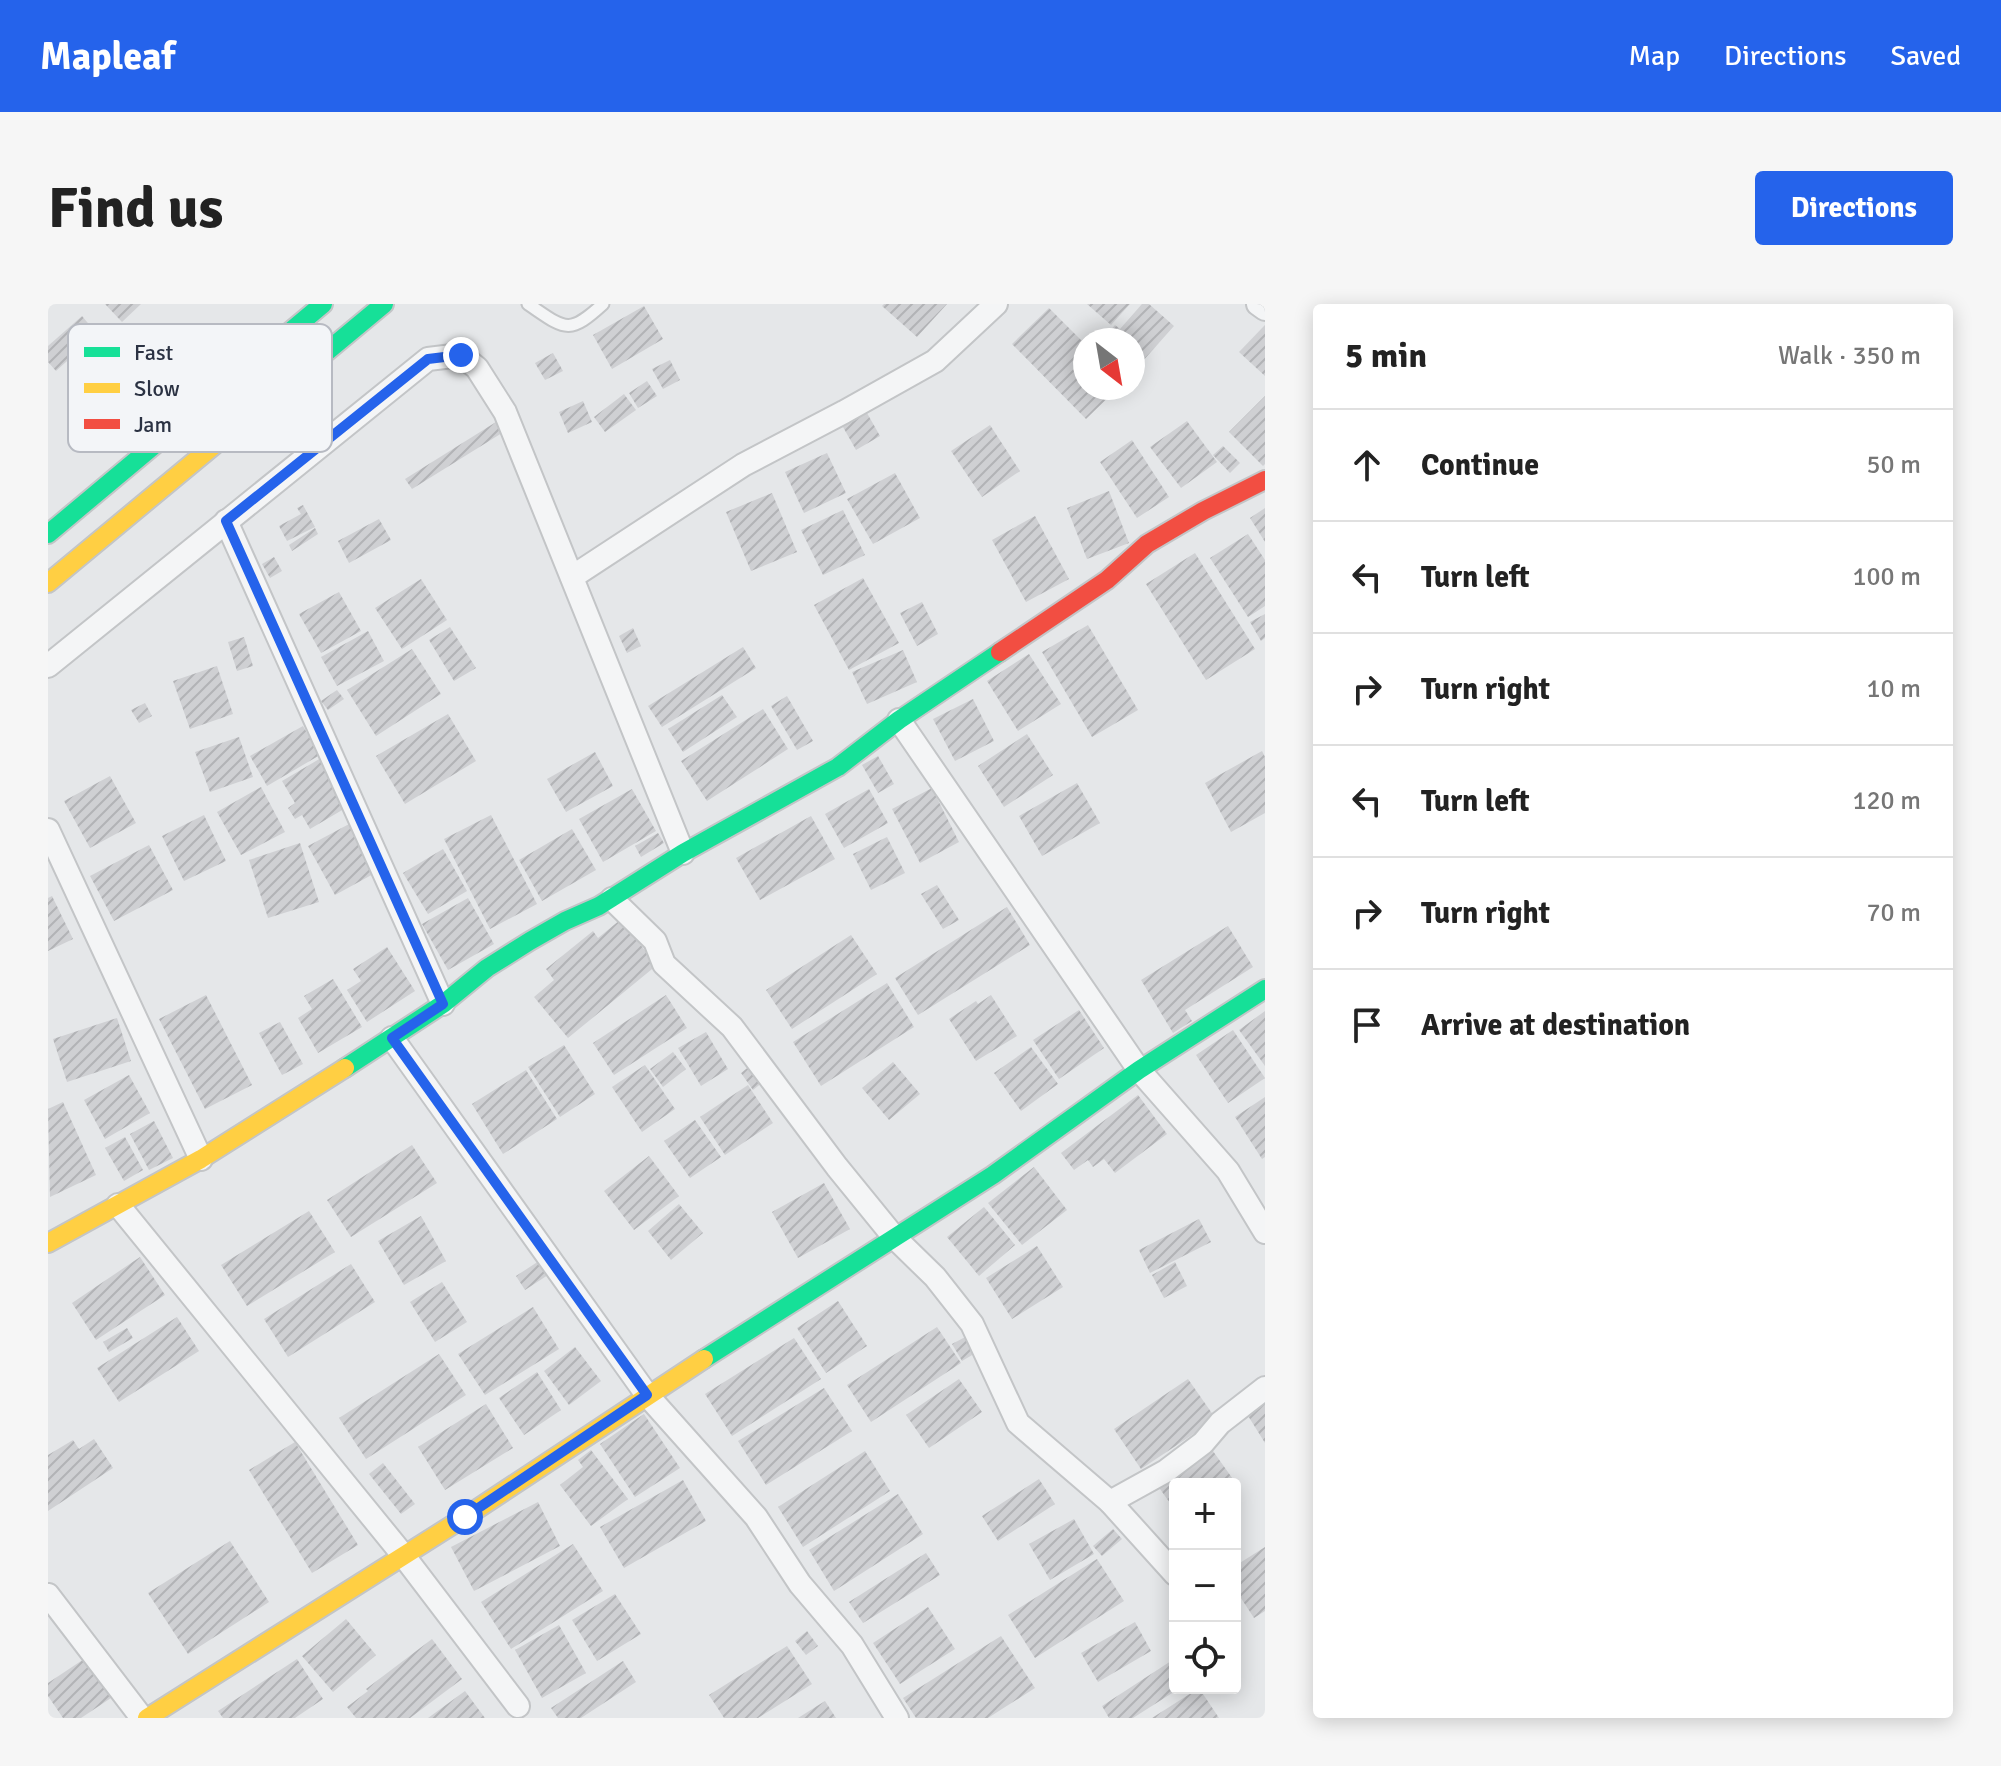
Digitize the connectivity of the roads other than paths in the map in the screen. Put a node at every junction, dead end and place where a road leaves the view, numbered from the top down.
1 (323, 304) edge
2 (384, 304) edge
3 (528, 304) edge
4 (603, 304) edge
5 (996, 304) edge
6 (1258, 304) edge
7 (1265, 309) edge
8 (299, 324) edge
9 (332, 347) edge
10 (332, 436) edge
11 (146, 452) edge
12 (206, 452) edge
13 (312, 452) edge
14 (1265, 480) edge
15 (226, 521) junction
16 (48, 534) edge
17 (572, 577) junction
18 (48, 583) edge
19 (48, 666) edge
20 (899, 720) junction
21 (48, 830) edge
22 (683, 853) junction
23 (612, 899) junction
24 (1265, 989) edge
25 (443, 1004) junction
26 (392, 1038) junction
27 (1139, 1070) junction
28 (201, 1159) junction
29 (118, 1205) junction
30 (1265, 1232) edge
31 (894, 1237) junction
32 (48, 1243) edge
33 (1265, 1388) edge
34 (647, 1395) junction
35 (1110, 1502) junction
36 (403, 1555) junction
37 (1169, 1567) edge
38 (48, 1595) edge
39 (518, 1706) dead end
40 (145, 1718) edge
41 (897, 1718) edge

1 - 8 main road
2 - 9 main road
3 - 4 lane
5 - 17 street
6 - 7 street
10 - 17 street
11 - 16 main road
12 - 18 main road
13 - 15 street
14 - 20 main road
15 - 19 street
15 - 25 street
17 - 22 street
20 - 22 main road
20 - 27 street
21 - 28 street
22 - 23 main road
23 - 25 main road
23 - 31 street
24 - 27 main road
25 - 26 main road
26 - 28 main road
26 - 34 street
27 - 30 street
27 - 31 main road
28 - 29 main road
29 - 32 main road
29 - 36 street
31 - 34 main road
31 - 35 street
33 - 35 street
34 - 36 main road
34 - 41 street
35 - 37 street
36 - 39 street
36 - 40 main road
38 - 40 street

